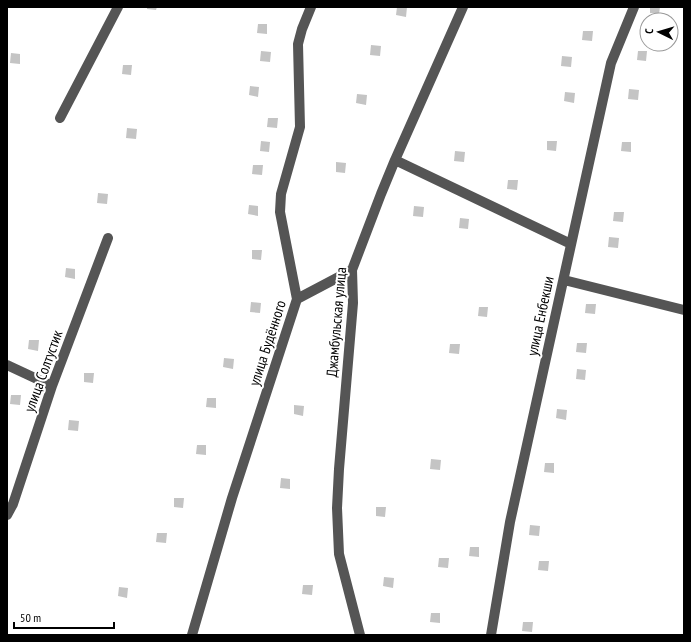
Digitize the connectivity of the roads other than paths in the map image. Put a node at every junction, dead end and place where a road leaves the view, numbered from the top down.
1 (118, 7) edge
2 (312, 7) edge
3 (463, 7) edge
4 (634, 7) edge
5 (60, 118) dead end
6 (395, 160) junction
7 (108, 238) dead end
8 (571, 244) junction
9 (352, 270) junction
10 (564, 280) junction
11 (297, 299) junction
12 (684, 310) edge
13 (7, 365) edge
14 (52, 386) junction
15 (7, 515) edge
16 (192, 635) edge
17 (360, 635) edge
18 (491, 635) edge

1 - 5 street
2 - 11 street, улица Будённого
3 - 6 street, Джамбульская улица
4 - 8 street, улица Енбекши
6 - 8 street
6 - 9 street, Джамбульская улица
7 - 14 street, улица Солтустик
8 - 10 street, улица Енбекши
9 - 11 street
9 - 17 street, Джамбульская улица
10 - 12 street
10 - 18 street, улица Енбекши
11 - 16 street, улица Будённого
13 - 14 street
14 - 15 street, улица Солтустик

